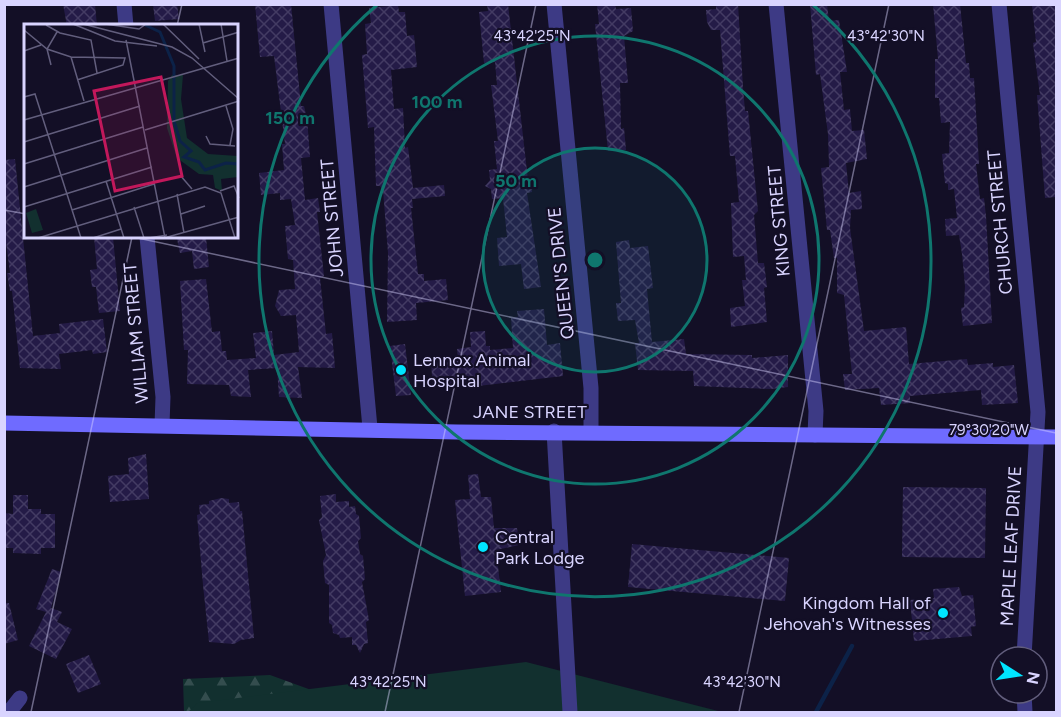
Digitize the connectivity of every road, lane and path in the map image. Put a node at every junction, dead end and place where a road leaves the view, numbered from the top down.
1 (124, 4) edge
2 (331, 4) edge
3 (554, 4) edge
4 (776, 4) edge
5 (999, 4) edge
6 (126, 24) edge
7 (147, 238) edge
8 (4, 423) edge
9 (162, 425) junction
10 (370, 428) junction
11 (554, 431) junction
12 (591, 431) junction
13 (815, 435) junction
14 (1036, 437) junction
15 (1056, 437) edge
16 (1025, 645) edge
17 (20, 698) dead end
18 (9, 712) edge
19 (570, 712) edge

1 - 6 street
2 - 10 street, JOHN STREET
3 - 12 street, QUEEN'S DRIVE
4 - 13 street, KING STREET
5 - 14 street, CHURCH STREET
7 - 9 street, WILLIAM STREET
8 - 9 main road, JANE STREET
9 - 10 main road, JANE STREET
10 - 11 main road, JANE STREET
11 - 12 main road, JANE STREET
11 - 19 street
12 - 13 main road, JANE STREET
13 - 14 main road, JANE STREET
14 - 15 main road, JANE STREET
14 - 16 street, MAPLE LEAF DRIVE
17 - 18 street

